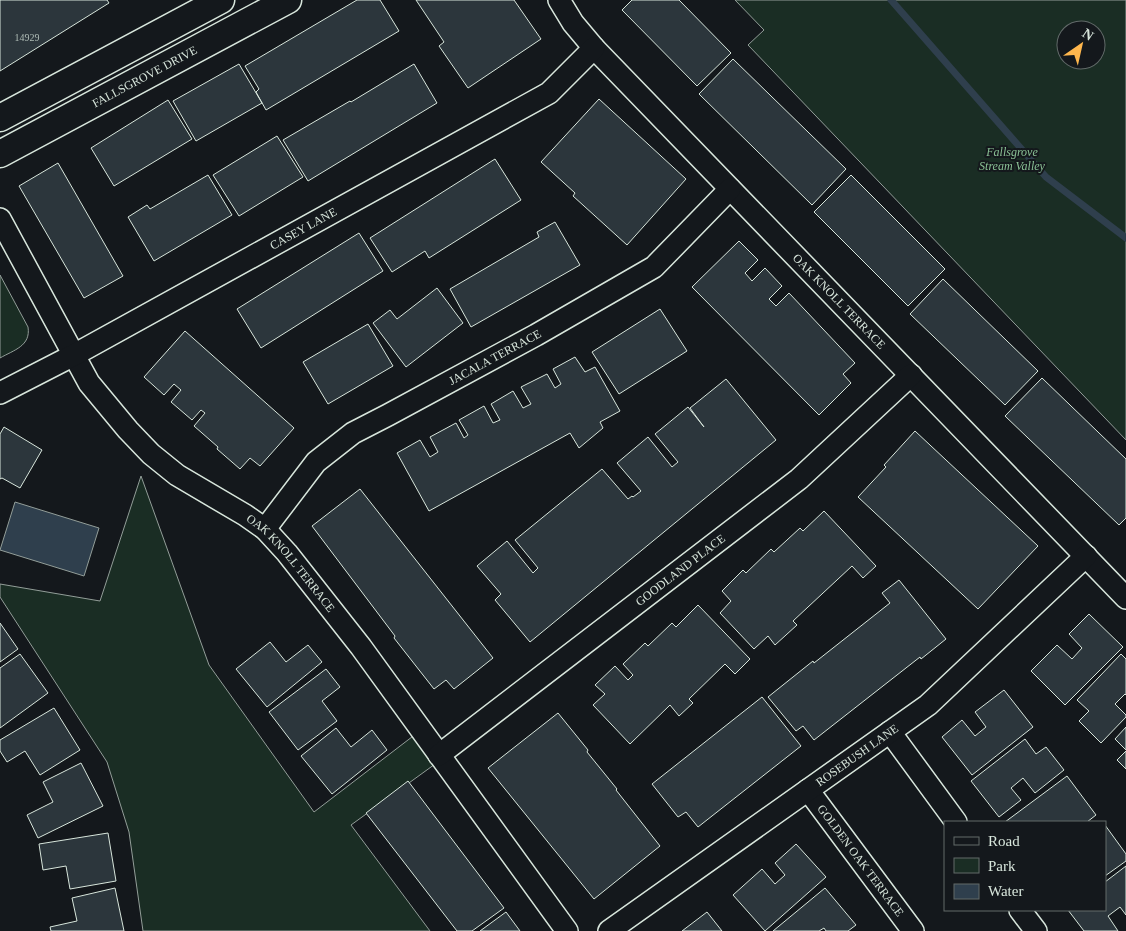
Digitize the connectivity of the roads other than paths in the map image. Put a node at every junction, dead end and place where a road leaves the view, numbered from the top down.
1 (221, 0) edge
2 (288, 0) edge
3 (559, 0) edge
4 (594, 48) junction
5 (0, 118) edge
6 (0, 154) edge
7 (730, 189) junction
8 (0, 219) edge
9 (74, 356) junction
10 (911, 375) junction
11 (0, 393) edge
12 (265, 529) junction
13 (1086, 556) junction
14 (1126, 598) edge
15 (890, 732) junction
16 (439, 755) junction
17 (808, 790) junction
18 (955, 821) edge
19 (1021, 911) edge
20 (567, 931) edge
21 (609, 931) edge
22 (913, 931) edge
23 (1036, 931) edge

1 - 5 street
2 - 6 street, FALLSGROVE DRIVE
3 - 4 street, OAK KNOLL TERRACE
4 - 7 street, OAK KNOLL TERRACE
4 - 9 street, CASEY LANE
7 - 10 street, OAK KNOLL TERRACE
7 - 12 street, JACALA TERRACE
8 - 9 street, OAK KNOLL TERRACE
9 - 11 street, CASEY LANE
9 - 12 street, OAK KNOLL TERRACE
10 - 13 street, OAK KNOLL TERRACE
10 - 16 street, GOODLAND PLACE
12 - 16 street, OAK KNOLL TERRACE
13 - 14 street, OAK KNOLL TERRACE
13 - 15 street, ROSEBUSH LANE
15 - 17 street, ROSEBUSH LANE
15 - 18 street
16 - 20 street, OAK KNOLL TERRACE
17 - 21 street, ROSEBUSH LANE
17 - 22 street, GOLDEN OAK TERRACE
19 - 23 street

